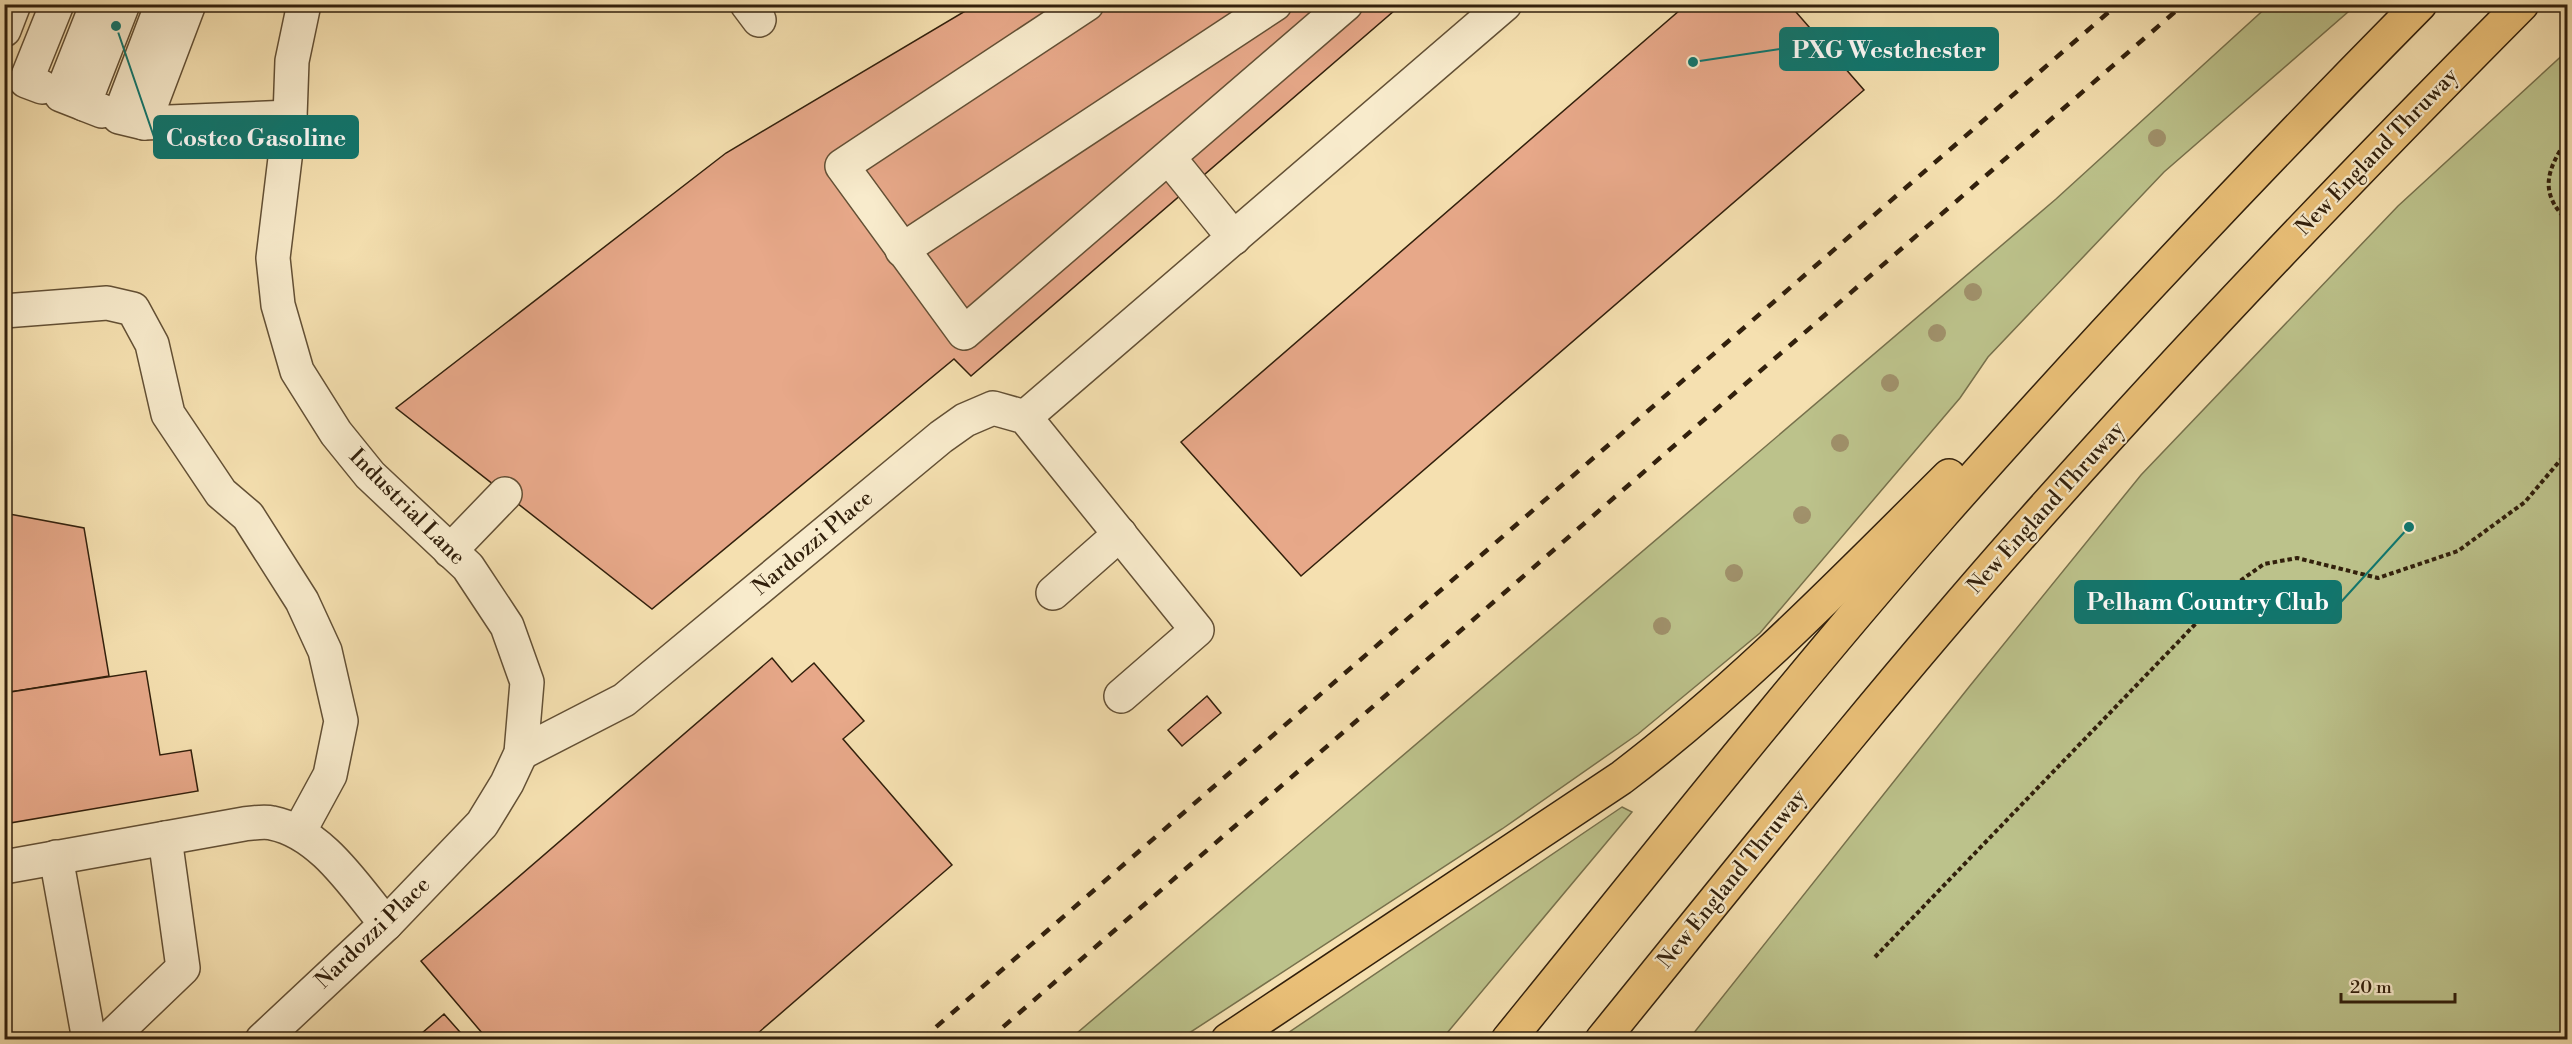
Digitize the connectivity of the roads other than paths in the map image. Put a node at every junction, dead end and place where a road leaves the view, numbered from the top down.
1 (14, 4) edge
2 (35, 4) edge
3 (57, 4) edge
4 (75, 4) edge
5 (97, 4) edge
6 (123, 4) edge
7 (143, 4) edge
8 (162, 4) edge
9 (189, 4) edge
10 (304, 4) edge
11 (1087, 4) edge
12 (1275, 4) edge
13 (1346, 4) edge
14 (2420, 4) edge
15 (2522, 4) edge
16 (1486, 10) edge
17 (4, 30) edge
18 (66, 96) edge
19 (290, 117) junction
20 (1169, 158) junction
21 (2219, 210) junction
22 (1234, 238) junction
23 (902, 250) junction
24 (4, 311) edge
25 (1025, 417) junction
26 (505, 494) dead end
27 (1120, 534) junction
28 (450, 551) junction
29 (1053, 593) dead end
30 (1121, 696) dead end
31 (521, 753) junction
32 (482, 824) joint
33 (299, 832) junction
34 (165, 838) junction
35 (56, 857) junction
36 (4, 867) edge
37 (386, 924) junction
38 (89, 1040) edge
39 (108, 1040) edge
40 (262, 1040) edge
41 (1228, 1040) edge
42 (1508, 1040) edge
43 (1602, 1040) edge

1 - 17 lane
2 - 18 lane
3 - 18 lane
4 - 18 lane
5 - 18 lane
6 - 18 lane
7 - 18 lane
8 - 18 lane
9 - 18 lane
10 - 19 lane, Industrial Lane
11 - 23 lane
12 - 23 lane
13 - 20 lane
14 - 21 highway
15 - 43 highway, New England Thruway
16 - 22 lane
18 - 19 lane
19 - 28 lane, Industrial Lane
20 - 22 lane
20 - 23 lane
21 - 41 highway
21 - 42 highway
22 - 25 lane
24 - 33 lane
25 - 27 lane
25 - 31 lane, Nardozzi Place
26 - 28 lane
27 - 29 lane
27 - 30 lane
28 - 31 lane, Industrial Lane
31 - 32 lane, Industrial Lane
32 - 37 lane, Nardozzi Place
33 - 34 lane
33 - 37 lane
34 - 35 lane
34 - 39 lane
35 - 36 lane
35 - 38 lane
37 - 40 lane, Nardozzi Place

